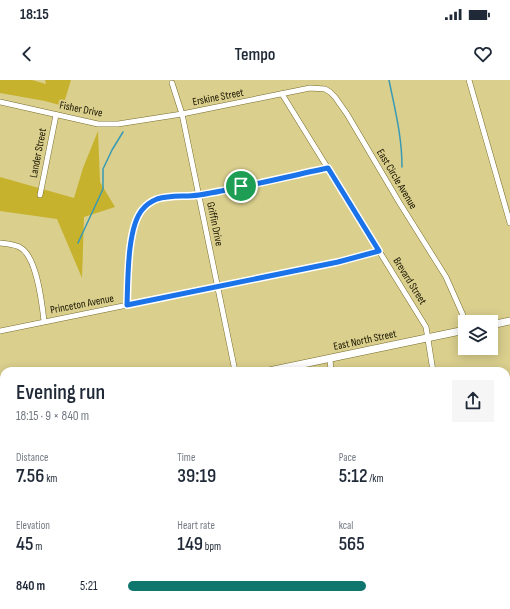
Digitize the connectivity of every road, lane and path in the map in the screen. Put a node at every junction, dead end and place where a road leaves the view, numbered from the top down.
1 (469, 80) edge
2 (172, 83) dead end
3 (282, 94) junction
4 (0, 102) edge
5 (182, 114) junction
6 (56, 115) junction
7 (328, 168) junction
8 (198, 195) junction
9 (40, 196) dead end
10 (508, 207) edge
11 (510, 223) edge
12 (0, 243) edge
13 (379, 251) junction
14 (218, 286) junction
15 (127, 305) junction
16 (463, 315) edge
17 (44, 321) junction
18 (510, 321) edge
19 (498, 324) edge
20 (0, 331) edge
21 (458, 331) edge
22 (427, 337) junction
23 (330, 359) junction
24 (234, 367) edge
25 (289, 367) edge
26 (331, 367) edge
27 (432, 367) edge

1 - 10 street
2 - 5 street, Griffin Drive
3 - 5 street, Erskine Street
3 - 7 street, Brevard Street
3 - 16 street, East Circle Avenue
4 - 6 street, Fisher Drive
5 - 6 street, Fisher Drive
5 - 8 street, Griffin Drive
6 - 9 street, Lander Street
7 - 8 street
7 - 13 street, Brevard Street
8 - 14 street, Griffin Drive
8 - 15 street
10 - 11 street
12 - 17 street
13 - 14 street, Princeton Avenue
13 - 22 street, Brevard Street
14 - 15 street, Princeton Avenue
14 - 24 street, Griffin Drive
15 - 17 street, Princeton Avenue
17 - 20 street, Princeton Avenue
18 - 19 main road
21 - 22 main road, East North Street
22 - 23 main road, East North Street
22 - 27 street, Brevard Street
23 - 25 main road, East North Street
23 - 26 street

